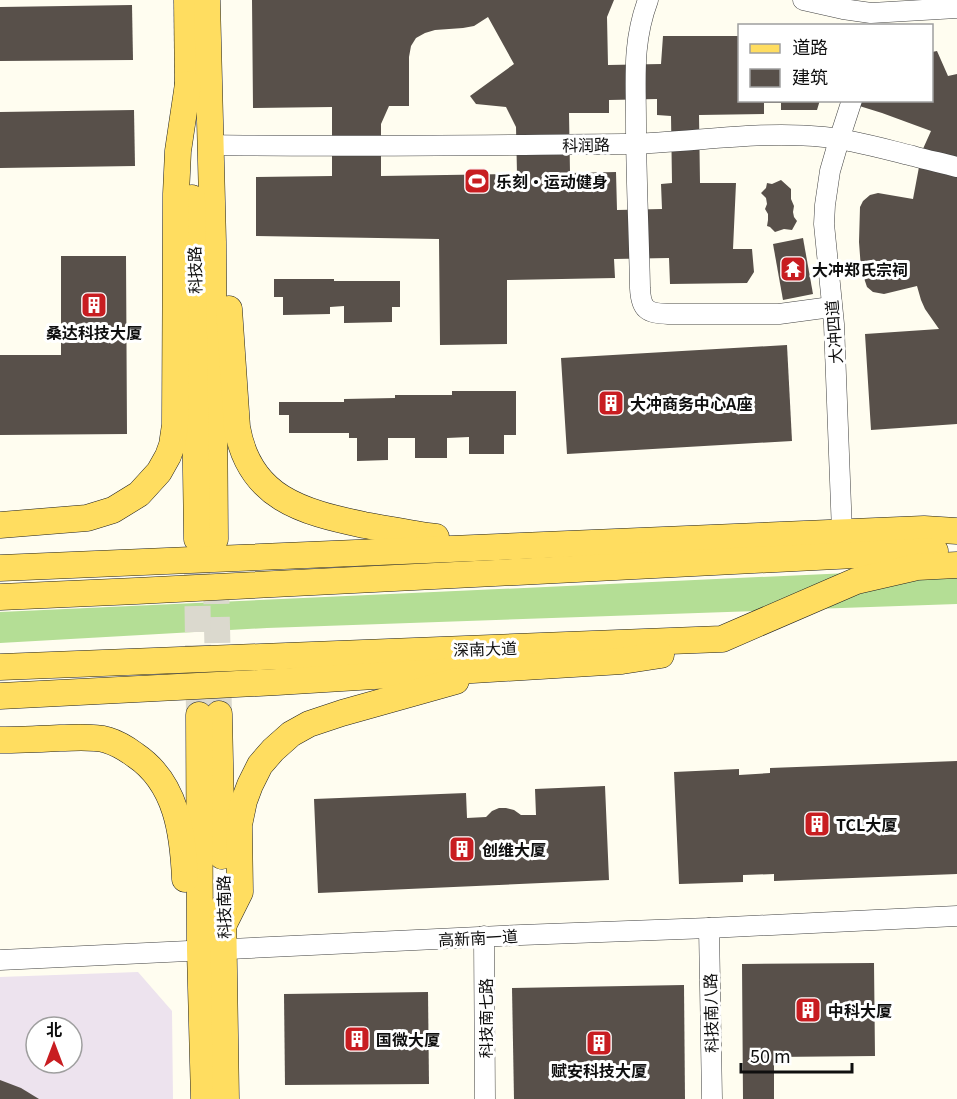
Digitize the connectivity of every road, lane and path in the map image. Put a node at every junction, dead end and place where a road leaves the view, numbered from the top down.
1 (187, 0) edge
2 (207, 0) edge
3 (648, 0) edge
4 (802, 0) edge
5 (957, 8) edge
6 (872, 13) edge
7 (188, 84) junction
8 (851, 102) edge
9 (839, 140) junction
10 (636, 144) junction
11 (211, 145) junction
12 (957, 167) edge
13 (213, 242) junction
14 (831, 307) junction
15 (0, 525) edge
16 (957, 531) edge
17 (842, 532) junction
18 (520, 545) junction
19 (957, 549) edge
20 (957, 565) edge
21 (0, 568) edge
22 (0, 581) edge
23 (136, 591) junction
24 (0, 597) edge
25 (722, 639) junction
26 (75, 664) junction
27 (0, 667) edge
28 (494, 668) junction
29 (0, 682) edge
30 (0, 696) edge
31 (0, 740) edge
32 (957, 916) edge
33 (224, 924) junction
34 (709, 928) junction
35 (484, 936) junction
36 (212, 950) junction
37 (0, 960) edge
38 (204, 1099) edge
39 (226, 1099) edge
40 (485, 1099) edge
41 (712, 1099) edge

1 - 7 main road, 科技路
2 - 11 main road, 科技路
3 - 10 street
4 - 6 street
5 - 6 street
7 - 13 main road, 科技路
7 - 15 main road
8 - 9 street, 大冲四道
9 - 10 street, 科润路
9 - 12 street, 科润路
9 - 14 street, 大冲四道
10 - 11 street, 科润路
10 - 14 street
11 - 13 main road, 科技路
13 - 18 main road
14 - 17 street, 大冲四道
16 - 17 main road
17 - 18 main road
18 - 21 main road
19 - 23 main road
20 - 25 main road, 深南大道
22 - 23 main road
23 - 24 main road
25 - 26 main road, 深南大道
25 - 28 main road
26 - 27 main road, 深南大道
26 - 29 main road
28 - 30 main road
28 - 33 main road
31 - 36 main road
32 - 34 street, 高新南一道
33 - 36 main road, 科技南路
33 - 36 main road, 科技南路
34 - 35 street, 高新南一道
34 - 41 street, 科技南八路
35 - 36 street, 高新南一道
35 - 40 street, 科技南七路
36 - 37 street, 高新南一道
36 - 38 main road, 科技南路
36 - 39 main road, 科技南路

